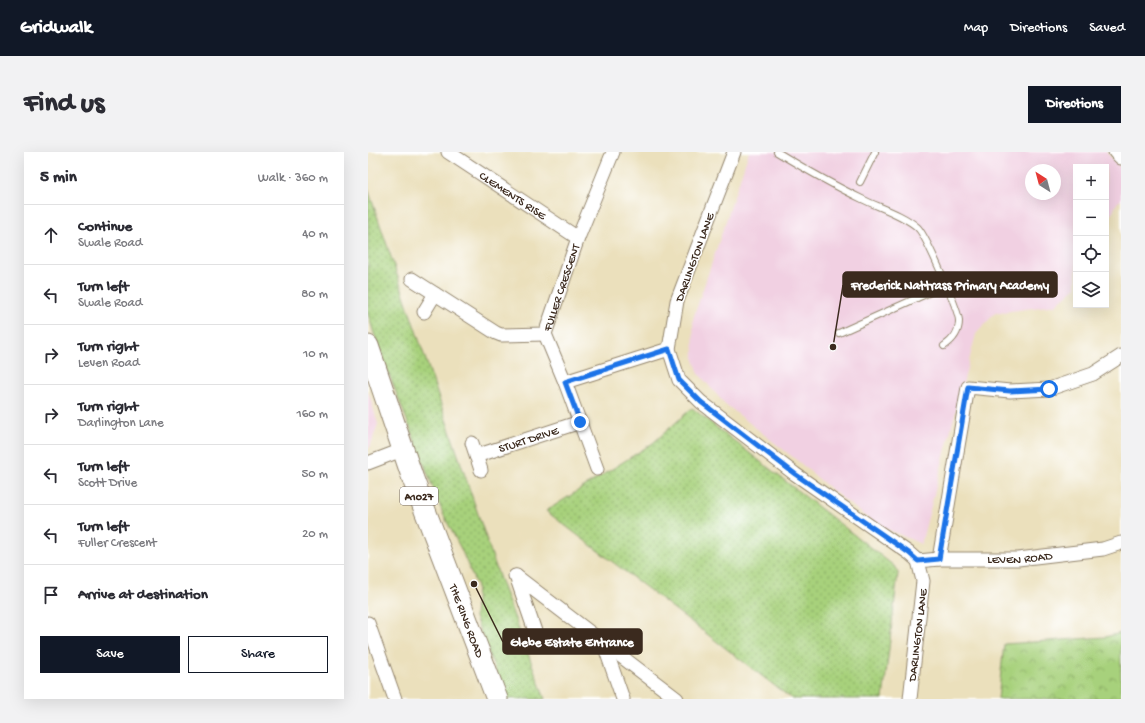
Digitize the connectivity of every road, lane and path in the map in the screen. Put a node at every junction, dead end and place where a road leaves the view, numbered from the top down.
1 (448, 152) edge
2 (613, 152) edge
3 (734, 152) edge
4 (777, 152) edge
5 (875, 152) edge
6 (1115, 152) edge
7 (1121, 158) edge
8 (860, 182) dead end
9 (578, 238) junction
10 (412, 279) dead end
11 (946, 285) junction
12 (435, 294) junction
13 (424, 312) dead end
14 (839, 333) dead end
15 (545, 334) junction
16 (368, 346) edge
17 (944, 346) dead end
18 (669, 349) junction
19 (1121, 356) edge
20 (565, 382) junction
21 (580, 422) junction
22 (472, 443) dead end
23 (402, 450) junction
24 (476, 456) junction
25 (368, 462) edge
26 (597, 469) dead end
27 (481, 470) dead end
28 (1121, 543) edge
29 (939, 559) junction
30 (918, 561) junction
31 (368, 623) edge
32 (537, 637) dead end
33 (602, 642) junction
34 (395, 699) edge
35 (497, 699) edge
36 (623, 699) edge
37 (678, 699) edge
38 (910, 699) edge

1 - 9 street, CLEMENTS RISE
2 - 9 street, FULLER CRESCENT
3 - 18 street, DARLINGTON LANE
4 - 11 lane
5 - 8 lane
6 - 7 street
9 - 15 street, FULLER CRESCENT
10 - 12 street
11 - 14 lane
11 - 17 lane
12 - 13 street
12 - 15 street
15 - 20 street, FULLER CRESCENT
16 - 23 main road, A1027
18 - 20 street
18 - 30 street, DARLINGTON LANE
19 - 29 street
20 - 21 street, FULLER CRESCENT
21 - 24 street, STURT DRIVE
21 - 26 street, FULLER CRESCENT
22 - 24 street
23 - 25 street
23 - 35 main road, THE RING ROAD / A1027
24 - 27 street
28 - 29 street, LEVEN ROAD
29 - 30 street, LEVEN ROAD
30 - 38 street, DARLINGTON LANE
31 - 34 street
32 - 33 street
33 - 36 street
33 - 37 street

